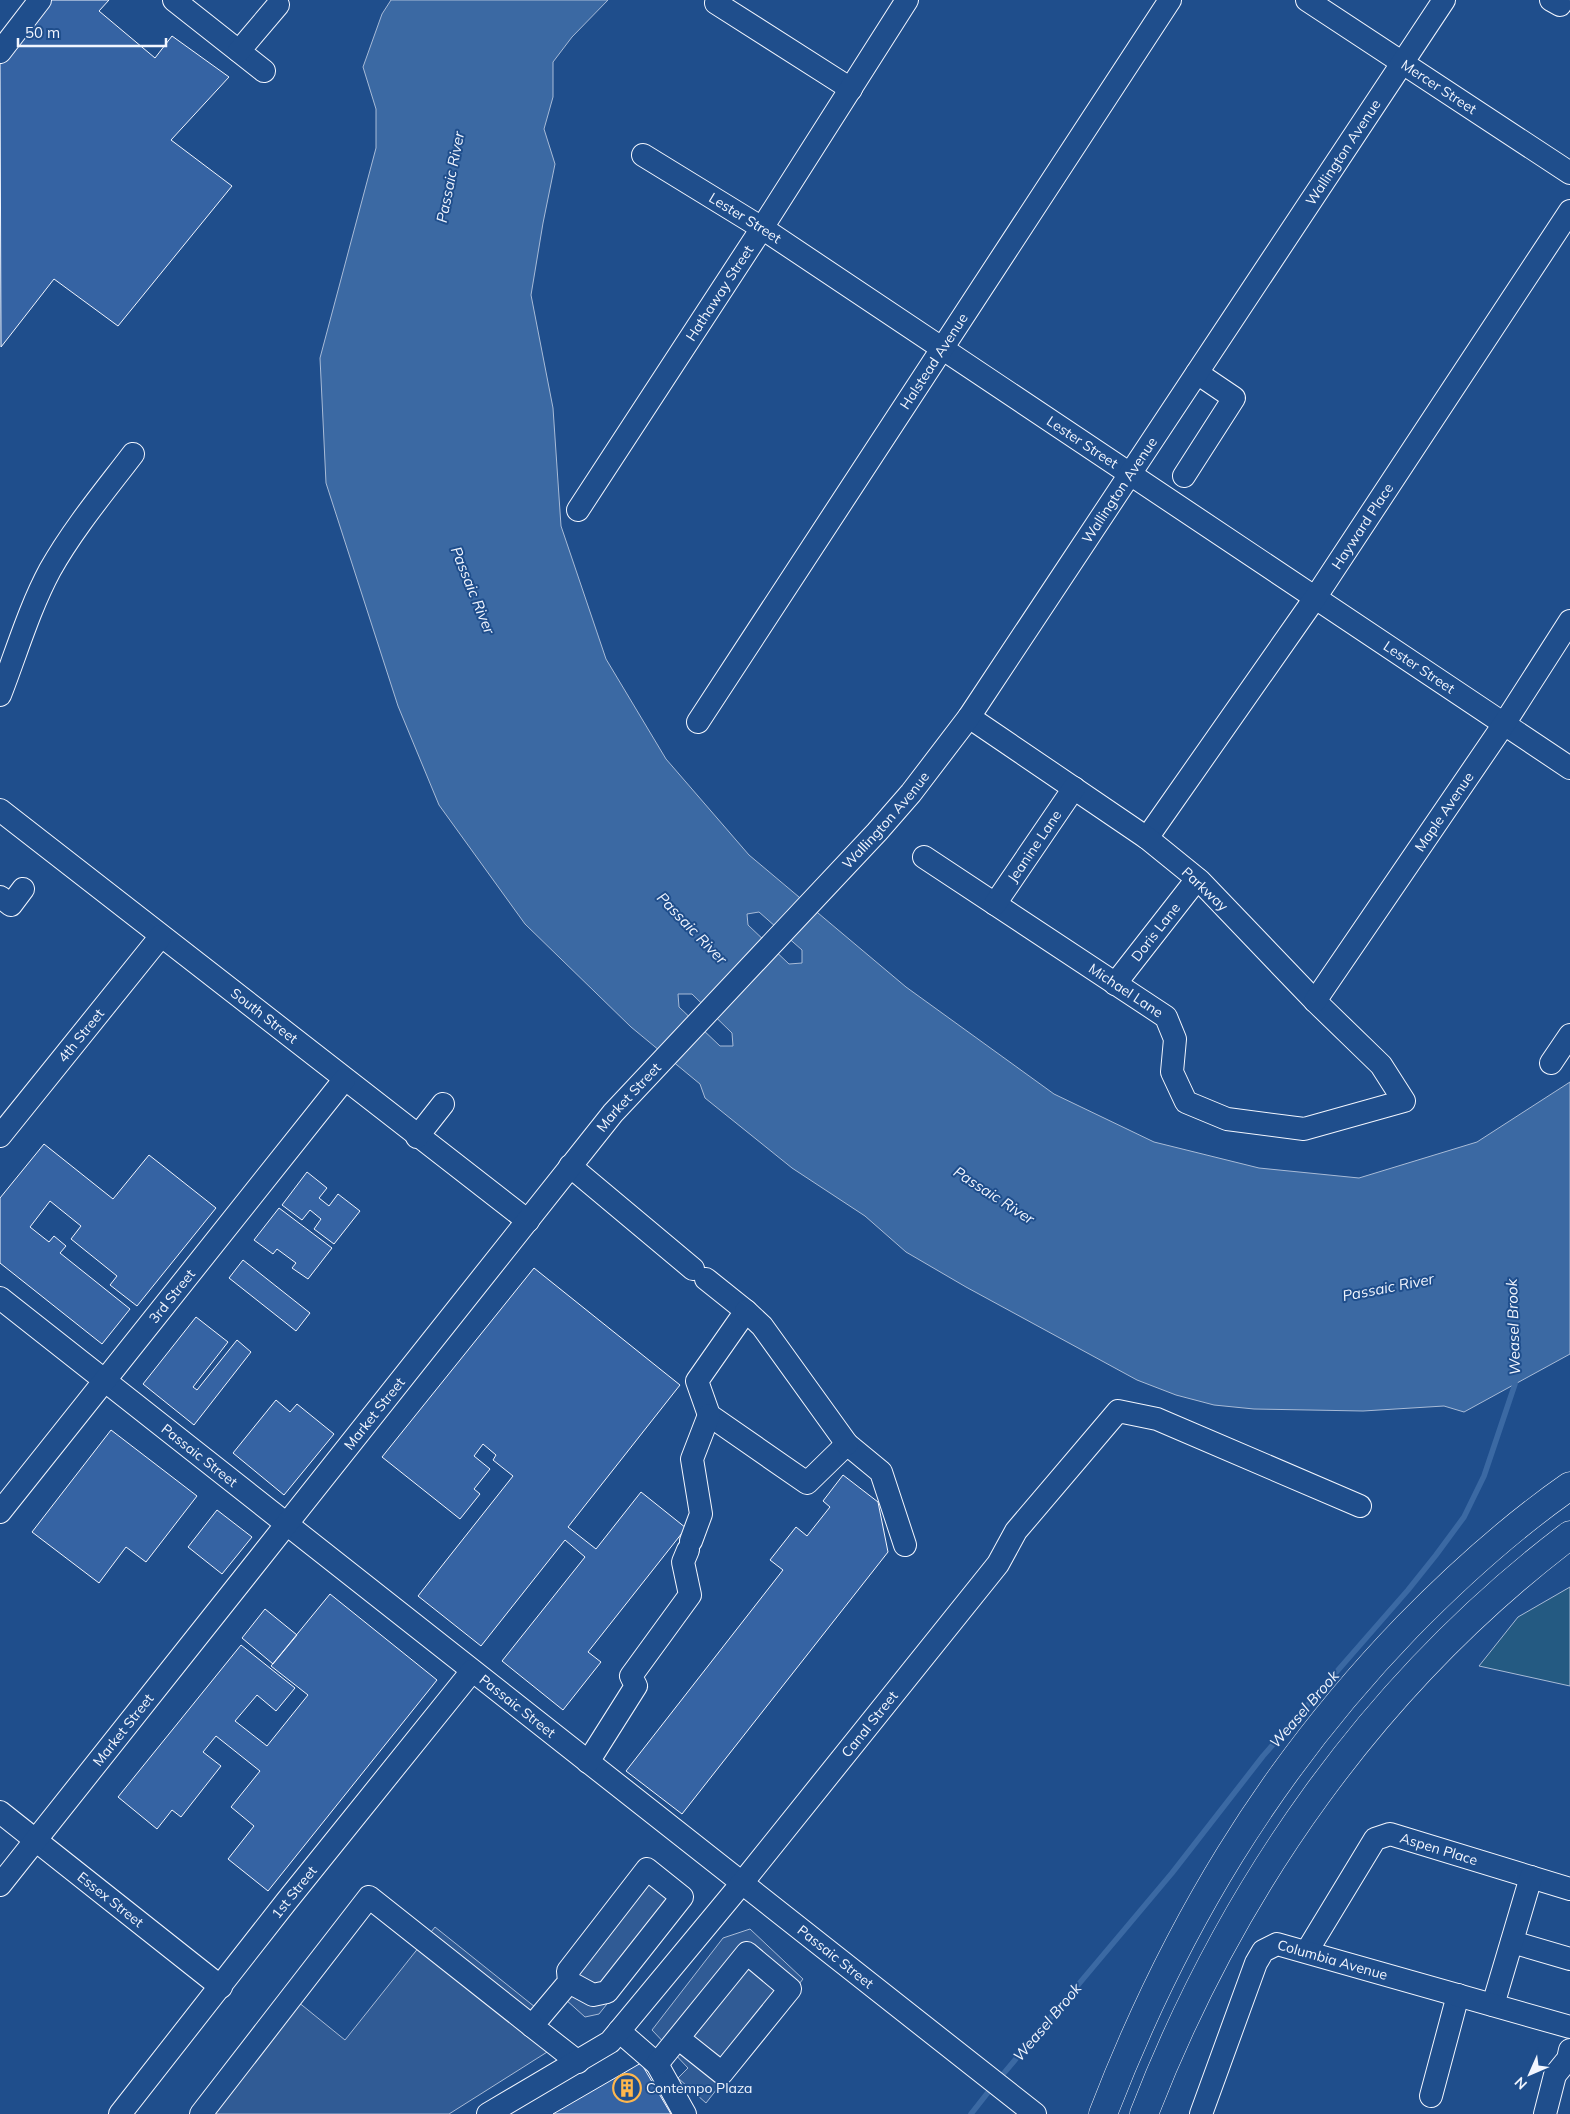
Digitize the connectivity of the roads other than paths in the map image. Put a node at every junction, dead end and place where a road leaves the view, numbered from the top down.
1 (40, 0) edge
2 (174, 0) edge
3 (907, 0) edge
4 (1170, 0) edge
5 (1307, 0) edge
6 (1444, 0) edge
7 (716, 3) dead end
8 (280, 7) edge
9 (239, 51) junction
10 (0, 52) edge
11 (1402, 63) junction
12 (264, 71) dead end
13 (851, 89) junction
14 (643, 155) dead end
15 (1570, 173) edge
16 (1570, 211) edge
17 (762, 228) junction
18 (942, 348) junction
19 (1197, 373) junction
20 (133, 454) dead end
21 (1130, 474) junction
22 (1184, 476) dead end
23 (578, 510) dead end
24 (1315, 598) junction
25 (1570, 621) edge
26 (0, 695) edge
27 (969, 717) junction
28 (698, 722) dead end
29 (1504, 724) junction
30 (1570, 768) edge
31 (1074, 788) junction
32 (0, 810) edge
33 (1146, 838) junction
34 (924, 857) dead end
35 (1197, 879) junction
36 (23, 889) dead end
37 (0, 897) edge
38 (995, 904) junction
39 (161, 936) junction
40 (763, 954) joint
41 (1115, 984) junction
42 (1315, 1001) junction
43 (1570, 1034) edge
44 (1551, 1063) dead end
45 (344, 1080) junction
46 (1404, 1101) joint
47 (443, 1104) dead end
48 (0, 1136) edge
49 (417, 1136) junction
50 (570, 1166) junction
51 (528, 1221) junction
52 (0, 1298) edge
53 (746, 1311) junction
54 (104, 1381) junction
55 (709, 1415) junction
56 (847, 1444) junction
57 (1570, 1470) edge
58 (1570, 1486) edge
59 (1360, 1506) dead end
60 (0, 1512) edge
61 (285, 1524) junction
62 (1570, 1535) edge
63 (905, 1545) dead end
64 (1471, 1566) junction
65 (472, 1671) junction
66 (588, 1762) junction
67 (0, 1812) edge
68 (36, 1840) junction
69 (1531, 1877) junction
70 (742, 1883) junction
71 (0, 1885) edge
72 (1570, 1889) edge
73 (1512, 1942) junction
74 (1306, 1951) junction
75 (1570, 1959) edge
76 (569, 1982) junction
77 (221, 1987) junction
78 (1458, 1995) junction
79 (1493, 2005) junction
80 (532, 2026) junction
81 (1570, 2027) edge
82 (619, 2031) junction
83 (678, 2038) junction
84 (1570, 2050) edge
85 (578, 2062) junction
86 (657, 2064) junction
87 (1431, 2096) dead end
88 (120, 2114) edge
89 (201, 2114) edge
90 (488, 2114) edge
91 (685, 2114) edge
92 (1035, 2114) edge
93 (1103, 2114) edge
94 (1144, 2114) edge
95 (1201, 2114) edge
96 (1544, 2114) edge

1 - 10 street
2 - 9 street
3 - 13 street, Hathaway Street
4 - 18 street, Halstead Avenue
5 - 11 street, Mercer Street
6 - 11 street, Wallington Avenue
7 - 13 street
8 - 9 street
9 - 12 street
11 - 15 street, Mercer Street
11 - 19 street, Wallington Avenue
13 - 17 street, Hathaway Street
14 - 17 street, Lester Street
16 - 24 street, Hayward Place
17 - 18 street, Lester Street
17 - 23 street, Hathaway Street
18 - 21 street, Lester Street
18 - 28 street, Halstead Avenue
19 - 21 street, Wallington Avenue
19 - 22 street
20 - 26 street
21 - 24 street, Lester Street
21 - 27 street, Wallington Avenue
24 - 29 street, Lester Street
24 - 33 street, Hayward Place
25 - 29 street, Maple Avenue
27 - 31 street, Parkway
27 - 40 street, Wallington Avenue
29 - 30 street, Lester Street
29 - 42 street, Maple Avenue
31 - 33 street, Parkway
31 - 38 street, Jeanine Lane
32 - 39 street, South Street
33 - 35 street, Parkway
34 - 38 street, Michael Lane
35 - 41 street, Doris Lane
35 - 42 street, Parkway
36 - 37 street
38 - 41 street, Michael Lane
39 - 45 street, South Street
39 - 48 street, 4th Street
40 - 50 street, Market Street
41 - 46 street, Michael Lane
42 - 46 street, Parkway
43 - 44 street
45 - 49 street, South Street
45 - 54 street, 3rd Street
47 - 49 street
49 - 51 street, South Street
50 - 51 street, Market Street
50 - 53 street
51 - 61 street, Market Street
52 - 54 street, Passaic Street
53 - 55 street
53 - 56 street
54 - 60 street, 3rd Street
54 - 61 street, Passaic Street
55 - 56 street
55 - 66 street
56 - 63 street
57 - 64 highway
58 - 64 highway
59 - 70 street, Canal Street
61 - 65 street, Passaic Street
61 - 68 street, Market Street
62 - 94 highway
64 - 93 highway
65 - 66 street, Passaic Street
65 - 77 street, 1st Street
66 - 70 street, Passaic Street
67 - 68 street, Essex Street
68 - 71 street, Market Street
68 - 77 street, Essex Street
69 - 72 street, Aspen Place
69 - 73 street
69 - 74 street, Aspen Place
70 - 82 street, Canal Street
70 - 92 street, Passaic Street
73 - 75 street
73 - 79 street
74 - 78 street, Columbia Avenue
74 - 95 street, Columbia Avenue
76 - 76 street
76 - 80 street
77 - 88 street, 1st Street
78 - 79 street, Columbia Avenue
78 - 87 street
79 - 81 street, Columbia Avenue
80 - 85 street
80 - 89 street
82 - 85 street, Canal Street
82 - 86 street
83 - 83 street
83 - 86 street
84 - 96 street
85 - 90 street, Canal Street
86 - 91 street

